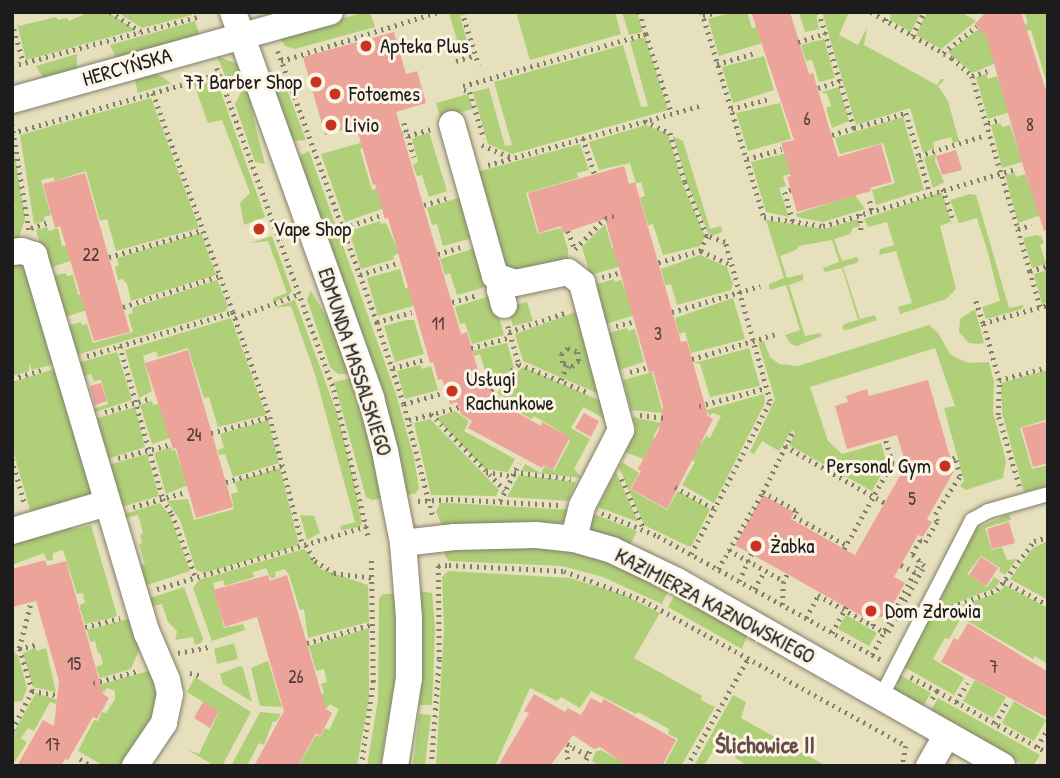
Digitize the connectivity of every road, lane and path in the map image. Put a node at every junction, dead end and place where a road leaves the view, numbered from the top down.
1 (110, 12) edge
2 (330, 12) edge
3 (438, 12) edge
4 (640, 12) edge
5 (716, 12) edge
6 (820, 12) edge
7 (872, 12) edge
8 (887, 12) edge
9 (924, 12) edge
10 (703, 14) edge
11 (198, 17) dead end
12 (464, 18) dead end
13 (886, 21) junction
14 (238, 24) edge
15 (977, 26) dead end
16 (14, 29) dead end
17 (141, 32) junction
18 (826, 33) junction
19 (646, 34) junction
20 (912, 36) junction
21 (275, 40) dead end
22 (798, 41) dead end
23 (755, 52) dead end
24 (943, 52) junction
25 (476, 55) junction
26 (281, 61) junction
27 (456, 61) dead end
28 (24, 63) junction
29 (717, 64) junction
30 (216, 65) dead end
31 (479, 65) dead end
32 (12, 66) edge
33 (987, 71) dead end
34 (219, 74) junction
35 (972, 76) junction
36 (840, 81) junction
37 (463, 86) dead end
38 (818, 88) dead end
39 (153, 93) junction
40 (768, 99) dead end
41 (12, 100) edge
42 (699, 106) dead end
43 (731, 109) junction
44 (672, 114) junction
45 (1000, 119) dead end
46 (645, 121) junction
47 (404, 123) dead end
48 (988, 123) junction
49 (12, 124) edge
50 (452, 124) dead end
51 (854, 128) junction
52 (426, 131) dead end
53 (14, 132) edge
54 (832, 135) dead end
55 (408, 136) junction
56 (982, 136) dead end
57 (583, 138) junction
58 (782, 149) dead end
59 (919, 156) junction
60 (414, 158) dead end
61 (747, 159) junction
62 (1015, 169) dead end
63 (466, 172) junction
64 (1001, 172) junction
65 (595, 174) dead end
66 (943, 189) junction
67 (791, 190) dead end
68 (930, 193) junction
69 (870, 201) dead end
70 (872, 211) junction
71 (384, 214) dead end
72 (860, 214) junction
73 (617, 215) dead end
74 (793, 221) junction
75 (50, 222) dead end
76 (954, 222) dead end
77 (1031, 225) dead end
78 (344, 228) junction
79 (29, 229) junction
80 (862, 229) dead end
81 (1018, 229) junction
82 (203, 230) junction
83 (707, 236) junction
84 (575, 249) dead end
85 (701, 251) junction
86 (13, 252) edge
87 (109, 257) dead end
88 (398, 263) dead end
89 (658, 263) dead end
90 (730, 264) junction
91 (1048, 266) edge
92 (1030, 271) junction
93 (360, 275) junction
94 (219, 276) junction
95 (760, 286) dead end
96 (737, 292) junction
97 (504, 293) junction
98 (299, 294) junction
99 (976, 301) dead end
100 (587, 305) junction
101 (1048, 305) edge
102 (123, 307) dead end
103 (1040, 307) junction
104 (412, 312) dead end
105 (672, 312) dead end
106 (234, 315) junction
107 (377, 322) junction
108 (982, 323) junction
109 (510, 334) junction
110 (776, 334) dead end
111 (752, 341) junction
112 (120, 346) junction
113 (471, 348) dead end
114 (426, 359) dead end
115 (692, 359) dead end
116 (519, 364) junction
117 (567, 365) junction
118 (56, 366) junction
119 (1048, 367) edge
120 (393, 368) junction
121 (12, 379) edge
122 (999, 380) junction
123 (561, 381) junction
124 (766, 388) junction
125 (491, 390) dead end
126 (446, 392) dead end
127 (594, 394) dead end
128 (152, 398) dead end
129 (135, 402) junction
130 (404, 404) junction
131 (699, 406) dead end
132 (458, 407) dead end
133 (97, 414) dead end
134 (431, 414) junction
135 (270, 417) junction
136 (408, 420) junction
137 (793, 431) dead end
138 (211, 433) dead end
139 (885, 438) dead end
140 (172, 444) dead end
141 (785, 446) junction
142 (149, 450) junction
143 (12, 459) edge
144 (951, 460) dead end
145 (519, 463) dead end
146 (892, 463) junction
147 (96, 465) junction
148 (284, 465) junction
149 (616, 466) dead end
150 (905, 466) dead end
151 (486, 473) junction
152 (513, 474) junction
153 (581, 480) dead end
154 (226, 482) dead end
155 (675, 487) dead end
156 (505, 490) junction
157 (186, 492) dead end
158 (763, 492) junction
159 (1048, 494) edge
160 (873, 496) junction
161 (163, 499) junction
162 (427, 500) dead end
163 (1023, 500) junction
164 (500, 501) dead end
165 (885, 503) dead end
166 (109, 508) junction
167 (715, 509) junction
168 (367, 526) junction
169 (22, 528) edge
170 (644, 530) dead end
171 (1048, 537) edge
172 (369, 539) dead end
173 (574, 539) junction
174 (403, 543) junction
175 (304, 546) junction
176 (729, 550) junction
177 (751, 554) dead end
178 (371, 559) dead end
179 (920, 561) junction
180 (749, 562) junction
181 (901, 565) dead end
182 (718, 569) junction
183 (765, 570) junction
184 (915, 572) junction
185 (787, 574) dead end
186 (196, 578) junction
187 (372, 578) junction
188 (739, 581) junction
189 (784, 581) junction
190 (1004, 581) junction
191 (754, 589) junction
192 (31, 602) dead end
193 (144, 603) junction
194 (782, 605) junction
195 (1048, 605) edge
196 (845, 608) junction
197 (925, 610) junction
198 (806, 618) junction
199 (873, 619) dead end
200 (373, 624) junction
201 (873, 626) junction
202 (85, 627) dead end
203 (884, 632) junction
204 (832, 633) junction
205 (307, 643) dead end
206 (35, 645) dead end
207 (208, 647) dead end
208 (19, 648) junction
209 (12, 650) edge
210 (195, 650) dead end
211 (872, 655) junction
212 (748, 658) junction
213 (162, 664) junction
214 (895, 668) junction
215 (93, 683) dead end
216 (967, 683) dead end
217 (32, 691) junction
218 (937, 691) junction
219 (57, 695) dead end
220 (881, 697) junction
221 (957, 702) junction
222 (1006, 704) dead end
223 (926, 710) dead end
224 (995, 724) junction
225 (1048, 729) edge
226 (12, 730) edge
227 (947, 735) junction
228 (591, 747) dead end
229 (1044, 750) edge
230 (587, 755) junction
231 (80, 759) dead end
232 (91, 766) edge
233 (135, 766) edge
234 (361, 766) edge
235 (395, 766) edge
236 (431, 766) edge
237 (569, 766) edge
238 (583, 766) edge
239 (687, 766) edge
240 (902, 766) edge
241 (929, 766) edge
242 (1002, 766) edge

1 - 17 path
2 - 14 street, HERCYŃSKA
3 - 26 path
4 - 19 path
5 - 10 path
6 - 18 path
7 - 13 path
8 - 13 path
9 - 20 path
10 - 29 path
11 - 17 path
12 - 25 path
13 - 20 path
14 - 41 street, HERCYŃSKA
14 - 174 street, EDMUNDA MASSALSKIEGO
15 - 24 path
16 - 28 path
17 - 28 path
18 - 22 path
18 - 36 path
19 - 37 path
19 - 44 path
20 - 24 path
21 - 26 path
23 - 29 path
24 - 35 path
25 - 27 path
25 - 31 path
26 - 78 path
28 - 32 path
29 - 43 path
30 - 34 path
33 - 35 path
34 - 39 path
34 - 98 path
35 - 48 path
36 - 38 path
36 - 51 path
39 - 53 path
39 - 82 path
40 - 43 path
42 - 44 path
43 - 61 path
44 - 46 path
45 - 48 path
46 - 57 path
46 - 83 path
47 - 55 path
48 - 64 path
49 - 53 path
50 - 63 street
51 - 54 path
51 - 59 path
52 - 55 path
53 - 79 path
55 - 60 path
56 - 59 path
57 - 63 path
57 - 65 path
58 - 61 path
59 - 68 path
61 - 74 path
62 - 64 path
63 - 97 street
64 - 66 path
64 - 81 path
66 - 68 path
66 - 76 path
67 - 74 path
68 - 70 path
69 - 70 path
70 - 72 path
71 - 78 path
72 - 74 path
72 - 80 path
73 - 84 path
75 - 79 path
77 - 81 path
78 - 93 path
79 - 86 path
81 - 92 path
82 - 87 path
82 - 94 path
83 - 85 path
83 - 90 path
85 - 89 path
85 - 90 path
86 - 118 street
88 - 93 path
90 - 96 path
91 - 92 path
92 - 103 path
93 - 107 path
94 - 102 path
94 - 106 path
95 - 96 path
96 - 105 path
96 - 111 path
97 - 100 street
97 - 109 path
98 - 106 path
98 - 168 path
99 - 108 path
100 - 109 path
100 - 173 street
101 - 103 path
103 - 108 path
104 - 107 path
106 - 112 path
106 - 135 path
107 - 120 path
108 - 122 path
109 - 113 path
109 - 116 path
110 - 111 path
111 - 115 path
111 - 124 path
112 - 118 path
112 - 129 path
114 - 120 path
116 - 123 path
116 - 125 path
117 - 117 path
117 - 123 path
118 - 121 path
118 - 147 street
119 - 122 path
120 - 130 path
122 - 163 path
123 - 127 path
124 - 131 path
124 - 167 path
126 - 130 path
128 - 129 path
129 - 133 path
129 - 142 path
130 - 136 path
132 - 134 path
134 - 136 path
134 - 151 path
135 - 138 path
135 - 148 path
136 - 162 path
137 - 141 path
139 - 146 path
140 - 142 path
141 - 158 path
141 - 160 path
142 - 147 path
142 - 161 path
143 - 169 path
144 - 179 path
145 - 152 path
146 - 150 path
146 - 160 path
147 - 166 street
148 - 154 path
148 - 175 path
149 - 170 path
151 - 152 path
151 - 156 path
152 - 153 path
152 - 156 path
155 - 167 path
156 - 164 path
157 - 161 path
158 - 160 path
158 - 176 path
159 - 163 lane
160 - 165 path
161 - 166 path
161 - 186 path
163 - 197 lane
166 - 169 street
166 - 193 street
167 - 182 path
168 - 172 path
168 - 175 path
171 - 190 path
173 - 174 street, KAZIMIERZA KAZNOWSKIEGO
173 - 220 street, KAZIMIERZA KAZNOWSKIEGO
174 - 235 street, EDMUNDA MASSALSKIEGO
175 - 186 path
175 - 187 path
176 - 180 path
176 - 182 path
177 - 180 path
178 - 187 path
179 - 184 path
179 - 203 path
180 - 183 path
180 - 188 path
181 - 184 path
182 - 188 path
183 - 189 path
183 - 191 path
184 - 203 path
185 - 189 path
186 - 193 path
187 - 200 path
188 - 191 path
189 - 194 path
190 - 195 path
190 - 197 path
191 - 194 path
192 - 208 path
193 - 202 path
193 - 213 street
194 - 198 path
196 - 198 path
196 - 201 path
196 - 204 path
197 - 214 lane
198 - 204 path
199 - 201 path
200 - 205 path
200 - 234 path
201 - 203 path
203 - 211 path
204 - 211 path
206 - 208 path
207 - 210 path
208 - 209 path
208 - 217 path
211 - 214 path
212 - 236 path
212 - 239 path
212 - 240 path
213 - 215 path
213 - 233 street
214 - 218 path
214 - 220 lane
216 - 221 path
217 - 219 path
217 - 226 path
218 - 221 path
218 - 223 path
220 - 227 street, KAZIMIERZA KAZNOWSKIEGO
221 - 224 path
222 - 224 path
224 - 229 path
225 - 229 path
227 - 241 street
227 - 242 street, KAZIMIERZA KAZNOWSKIEGO
228 - 230 path
230 - 237 path
230 - 238 path
231 - 232 path

